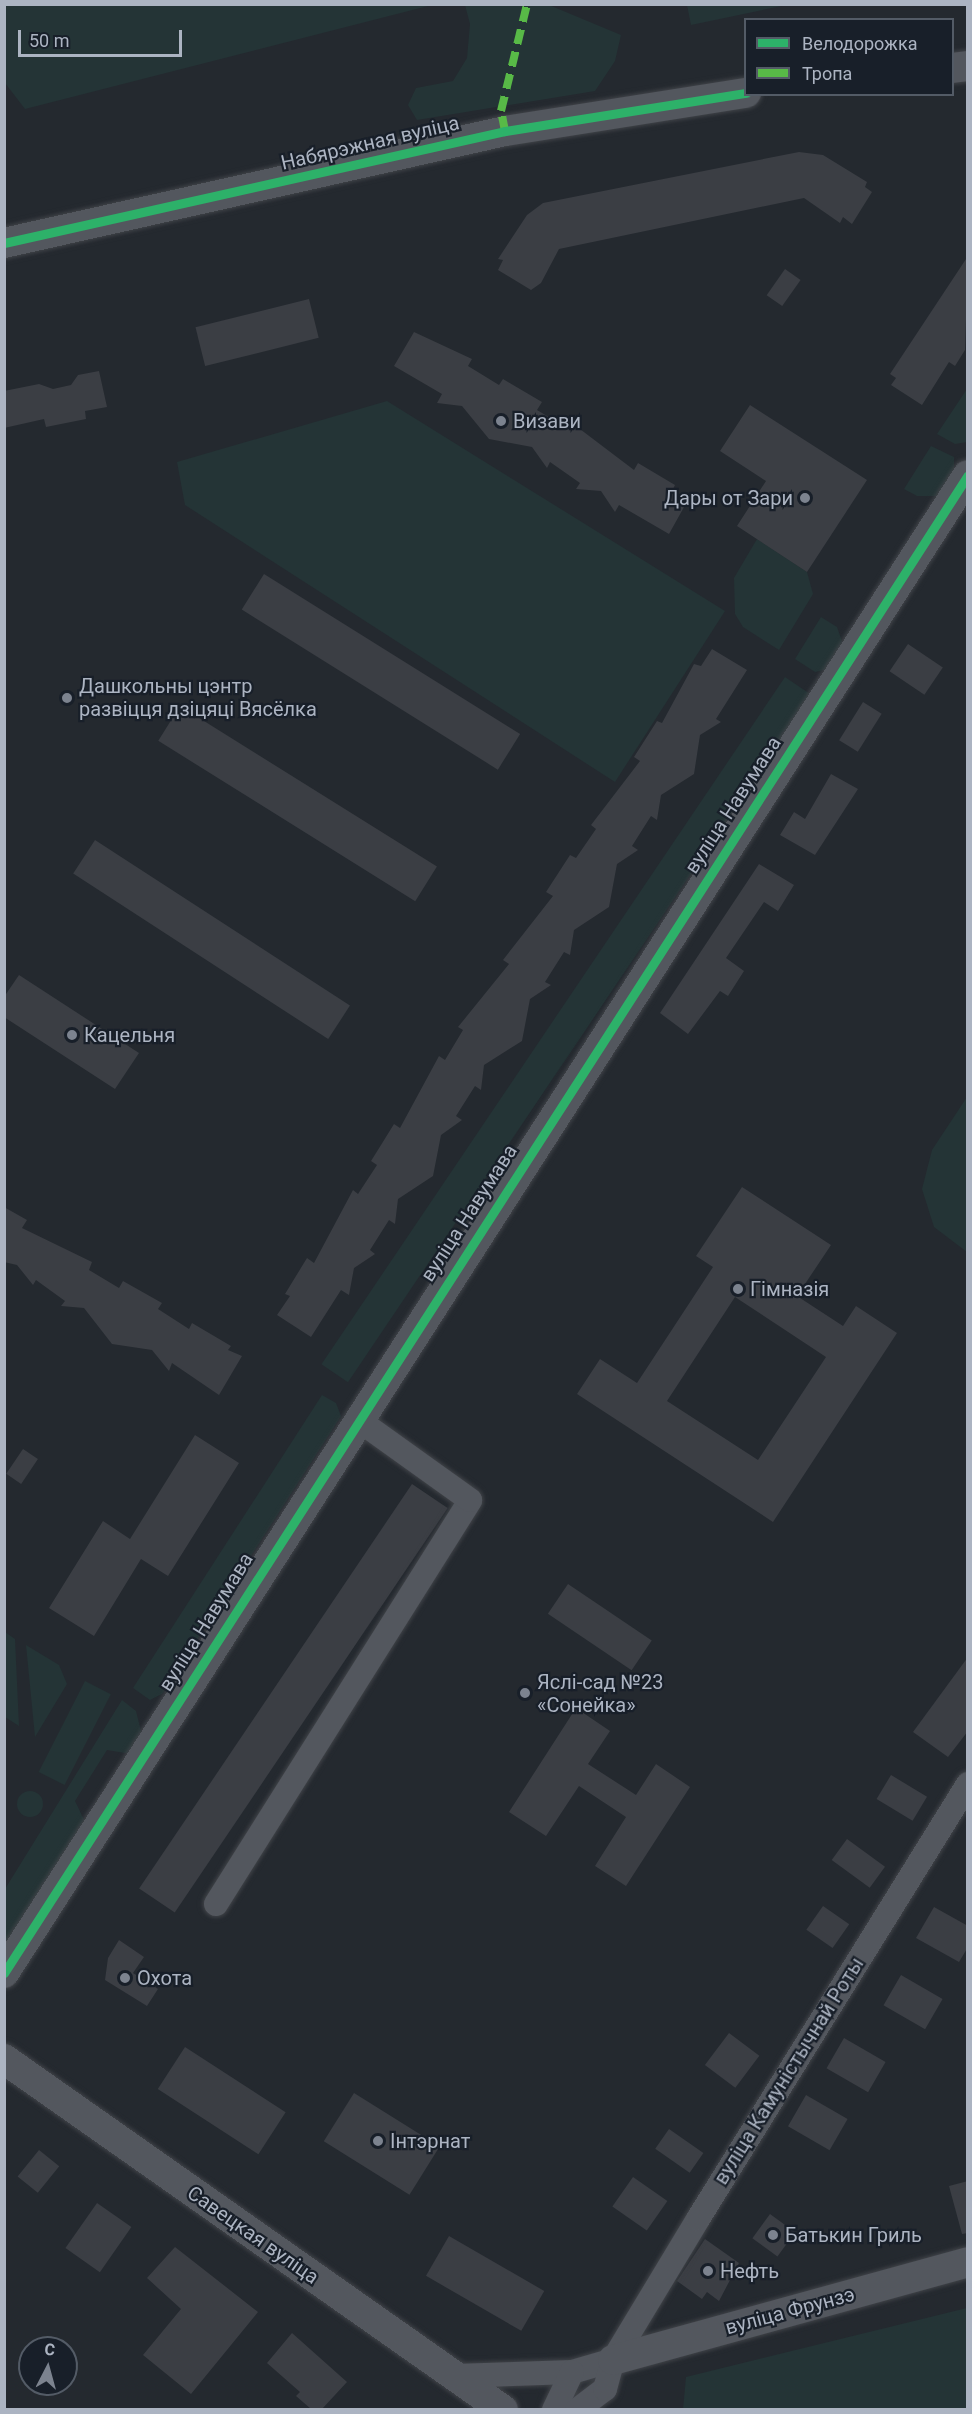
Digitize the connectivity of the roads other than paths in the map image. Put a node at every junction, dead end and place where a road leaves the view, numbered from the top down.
1 (744, 93) edge
2 (4, 243) edge
3 (968, 476) edge
4 (357, 1419) junction
5 (968, 1784) edge
6 (216, 1904) dead end
7 (4, 1973) edge
8 (4, 2060) edge
9 (968, 2262) edge
10 (614, 2360) junction
11 (572, 2372) junction
12 (455, 2376) junction
13 (605, 2399) edge
14 (503, 2409) edge
15 (554, 2409) edge
16 (577, 2409) edge

1 - 2 street, Набярэжная вуліца
3 - 4 street, вуліца Навумава
4 - 6 street
4 - 7 street, вуліца Навумава
5 - 10 street, вуліца Камуністычнай Роты
8 - 12 street, Савецкая вуліца
9 - 10 street, вуліца Фрунзэ
10 - 11 street, вуліца Фрунзэ
10 - 13 street
11 - 12 street, вуліца Фрунзэ
11 - 15 street
12 - 14 street, Савецкая вуліца
13 - 16 street

